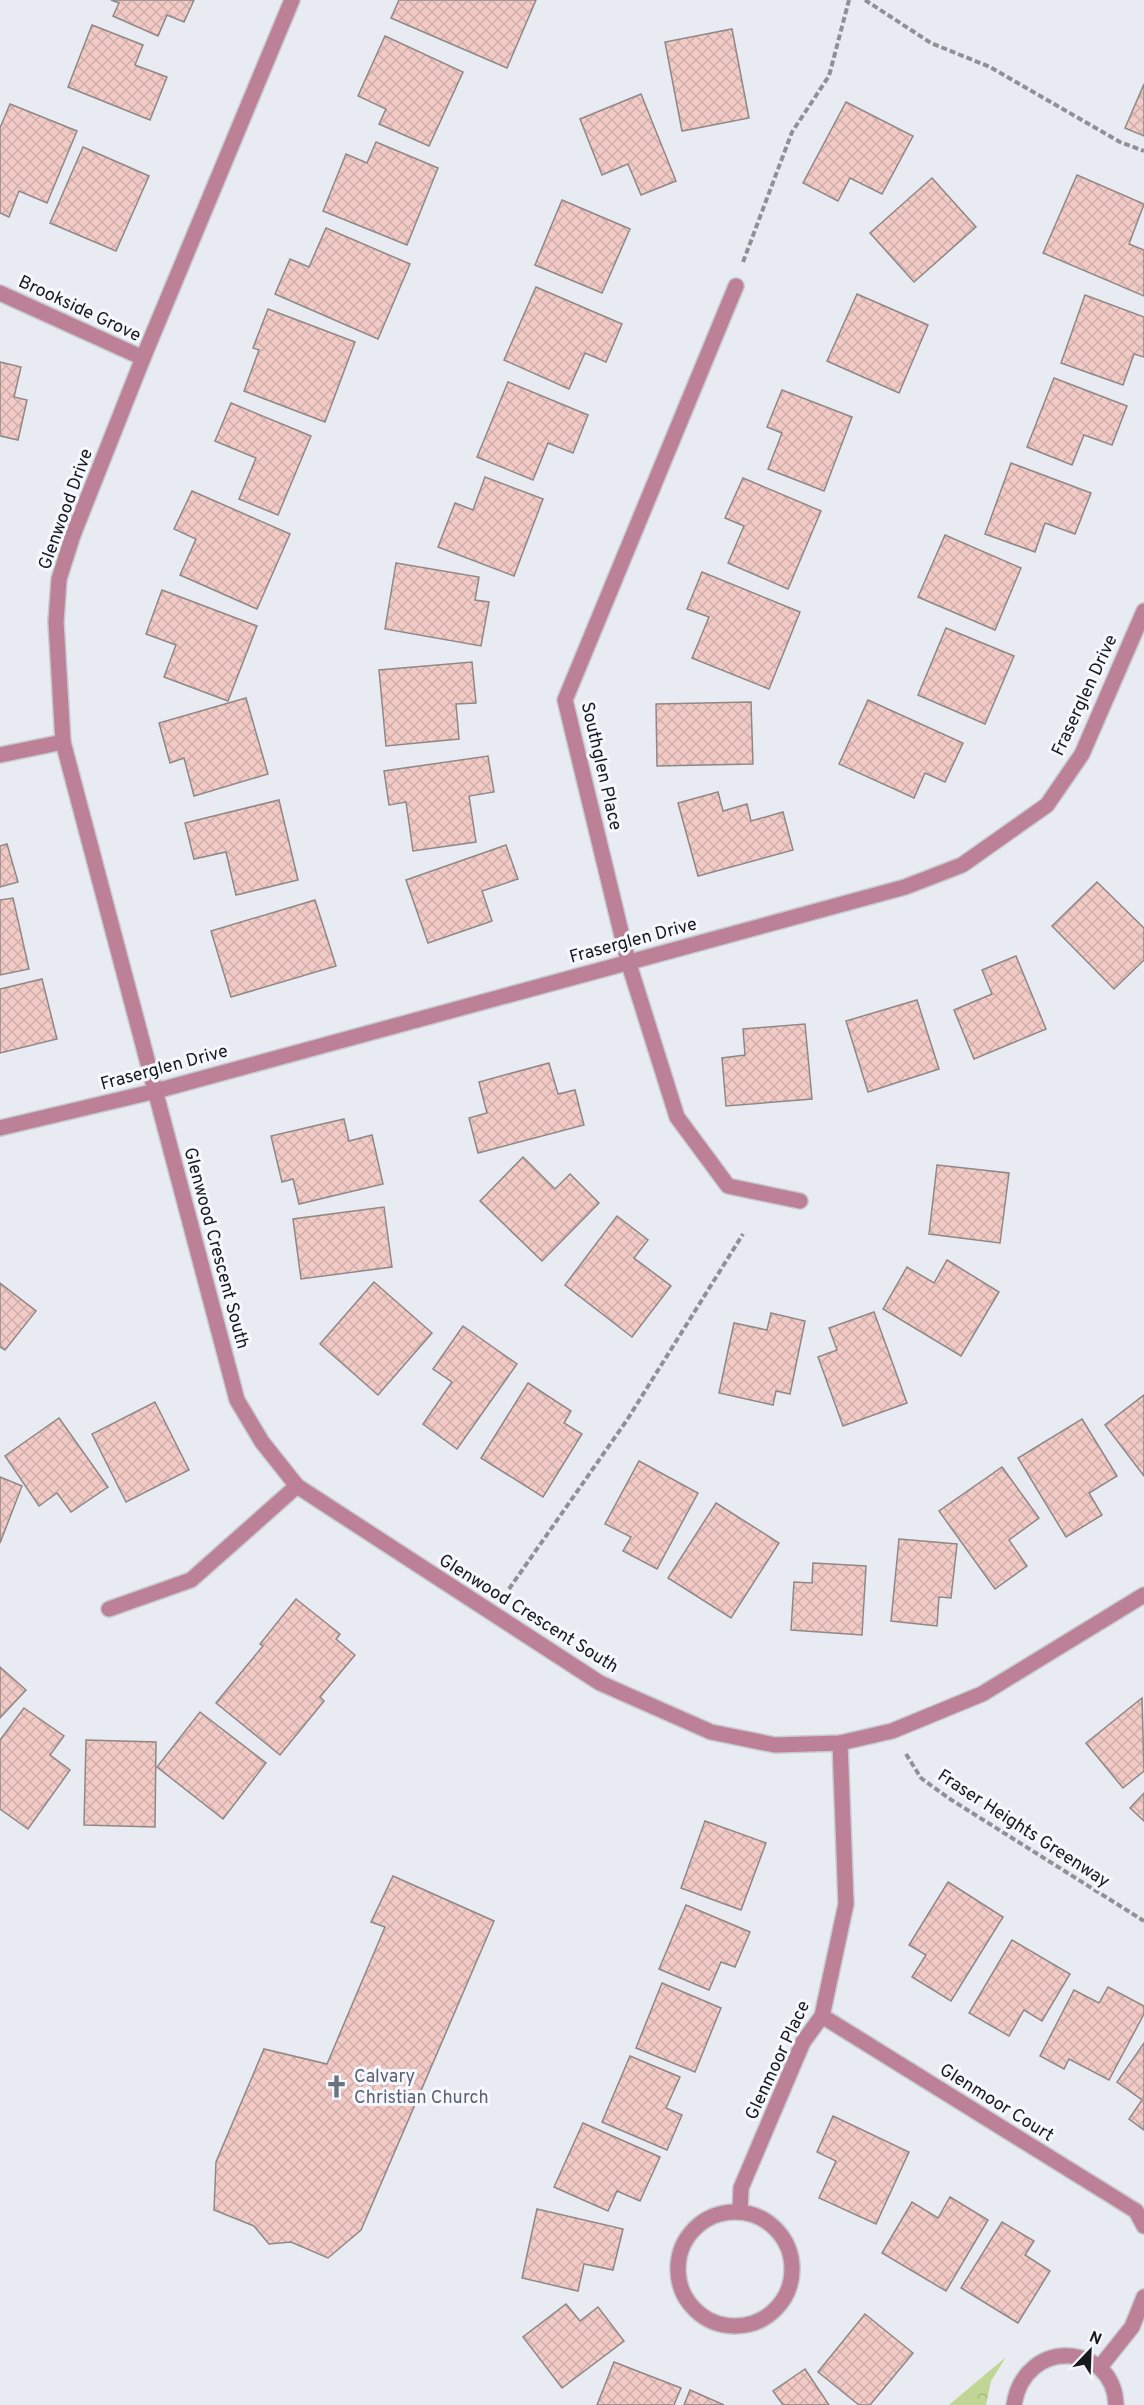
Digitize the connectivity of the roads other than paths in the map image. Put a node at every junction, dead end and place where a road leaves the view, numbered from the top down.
1 (292, 0) edge
2 (736, 286) road end
3 (0, 293) edge
4 (143, 358) junction
5 (1144, 610) edge
6 (63, 742) junction
7 (0, 755) edge
8 (628, 961) junction
9 (156, 1091) junction
10 (0, 1128) edge
11 (800, 1201) dead end
12 (297, 1486) junction
13 (1144, 1595) edge
14 (109, 1609) dead end
15 (840, 1743) junction
16 (822, 2016) junction
17 (740, 2211) junction
18 (1144, 2226) edge
19 (1144, 2297) edge
20 (1100, 2367) junction
21 (1014, 2405) edge
22 (1116, 2405) edge

1 - 4 street, Glenwood Drive
2 - 8 street, Southglen Place
3 - 4 street, Brookside Grove
4 - 6 street, Glenwood Drive
5 - 8 street, Fraserglen Drive
6 - 7 street
6 - 9 street, Glenwood Drive
8 - 9 street, Fraserglen Drive
8 - 11 street, Southglen Place
9 - 10 street, Fraserglen Drive
9 - 12 street, Glenwood Crescent South
12 - 14 street
12 - 15 street, Glenwood Crescent South
13 - 15 street, Glenwood Crescent South
15 - 16 street, Glenmoor Place
16 - 17 street, Glenmoor Place
16 - 18 street, Glenmoor Court
17 - 17 street
19 - 20 street
20 - 21 street
20 - 22 street

